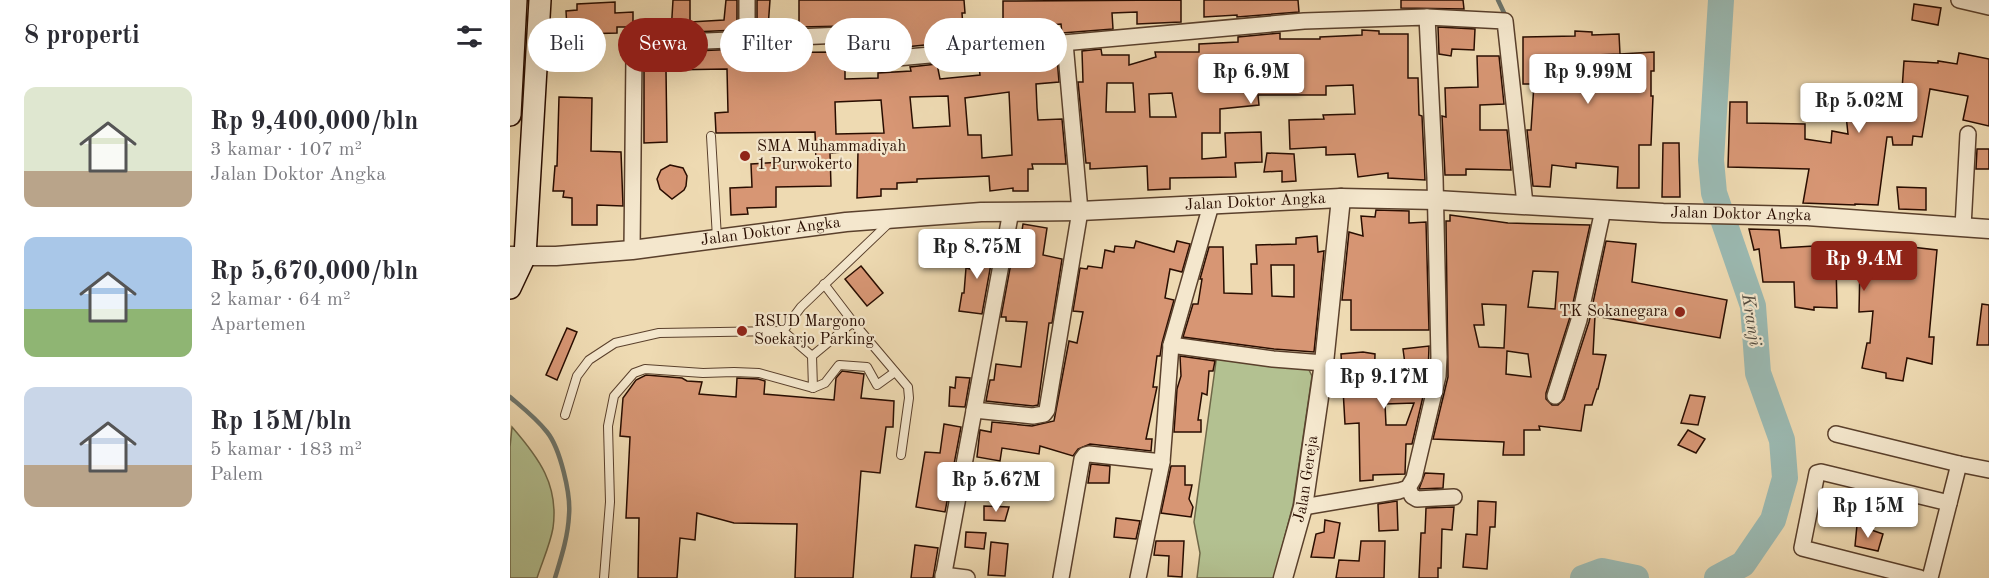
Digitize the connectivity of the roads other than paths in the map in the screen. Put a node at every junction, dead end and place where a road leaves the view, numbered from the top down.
1 (516, 0) edge
2 (540, 0) edge
3 (747, 0) edge
4 (1959, 0) edge
5 (1989, 7) edge
6 (1427, 17) junction
7 (747, 18) edge
8 (512, 35) edge
9 (813, 36) edge
10 (720, 40) edge
11 (1067, 43) edge
12 (924, 55) edge
13 (1067, 65) edge
14 (510, 115) edge
15 (1968, 134) dead end
16 (711, 136) dead end
17 (1341, 198) junction
18 (1436, 200) junction
19 (1525, 204) junction
20 (1211, 205) junction
21 (1603, 210) junction
22 (1011, 211) junction
23 (1080, 211) junction
24 (893, 219) junction
25 (1963, 227) junction
26 (1989, 229) edge
27 (717, 239) junction
28 (632, 250) junction
29 (514, 269) edge
30 (824, 284) junction
31 (853, 322) junction
32 (783, 331) junction
33 (1172, 345) junction
34 (812, 356) junction
35 (1324, 363) junction
36 (895, 372) junction
37 (813, 388) junction
38 (1555, 396) dead end
39 (974, 410) junction
40 (565, 415) dead end
41 (1836, 434) dead end
42 (901, 454) dead end
43 (1162, 462) junction
44 (1959, 464) junction
45 (1989, 470) edge
46 (1408, 488) junction
47 (1454, 497) dead end
48 (1949, 503) junction
49 (1303, 507) junction
50 (943, 576) edge
51 (604, 578) edge
52 (967, 578) edge
53 (1061, 578) edge
54 (1138, 578) edge
55 (1283, 578) edge
56 (1920, 578) edge
57 (1930, 578) edge

1 - 8 main road
2 - 29 main road
3 - 7 street
4 - 5 street
6 - 11 street
6 - 18 street
6 - 19 street
8 - 14 main road
9 - 12 street
10 - 28 street
13 - 23 street
15 - 25 street
16 - 27 lane
17 - 18 street, Jalan Doktor Angka
17 - 20 street, Jalan Doktor Angka
17 - 35 street, Jalan Gereja
18 - 19 street, Jalan Doktor Angka
18 - 46 street
19 - 21 street, Jalan Doktor Angka
20 - 23 street, Jalan Doktor Angka
20 - 33 street
21 - 25 street, Jalan Doktor Angka
21 - 38 street
22 - 23 street, Jalan Doktor Angka
22 - 24 street, Jalan Doktor Angka
22 - 39 street
23 - 39 street
24 - 27 street, Jalan Doktor Angka
24 - 30 lane
25 - 26 street, Jalan Doktor Angka
27 - 28 street, Jalan Doktor Angka
28 - 29 street, Jalan Doktor Angka
30 - 31 lane
30 - 32 lane
31 - 34 lane
31 - 36 lane
32 - 34 lane
32 - 40 lane
33 - 35 street
33 - 43 street
34 - 37 lane
35 - 49 street, Jalan Gereja
36 - 37 lane
36 - 42 lane
37 - 51 lane
39 - 50 street
41 - 44 street
43 - 53 street
43 - 54 street
44 - 45 street
44 - 48 street
46 - 47 street
46 - 49 street
48 - 56 street
48 - 57 street
49 - 55 street, Jalan Gereja
50 - 52 street

